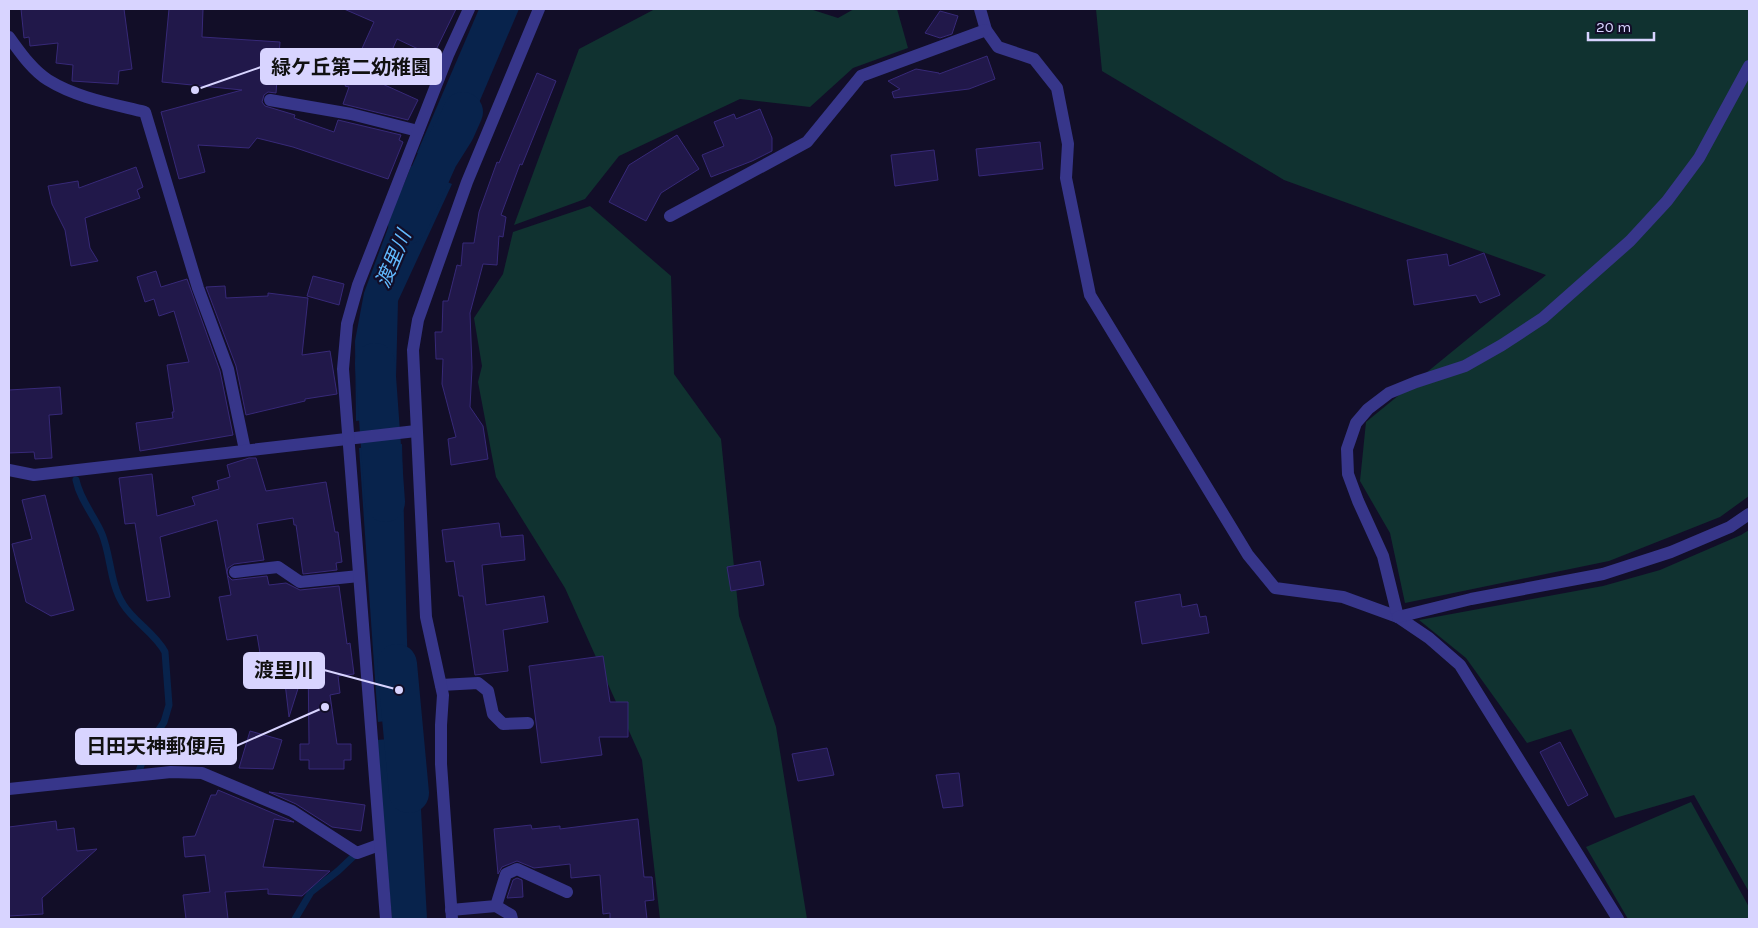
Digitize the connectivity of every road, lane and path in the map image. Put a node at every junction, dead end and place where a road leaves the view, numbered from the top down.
1 (469, 9) edge
2 (539, 9) edge
3 (980, 9) edge
4 (986, 30) junction
5 (9, 37) edge
6 (1749, 66) edge
7 (270, 100) dead end
8 (418, 132) junction
9 (670, 216) dead end
10 (416, 431) junction
11 (349, 438) junction
12 (245, 450) junction
13 (9, 470) edge
14 (1749, 514) edge
15 (235, 572) dead end
16 (359, 576) junction
17 (1398, 617) junction
18 (441, 685) junction
19 (528, 723) dead end
20 (9, 789) edge
21 (379, 845) junction
22 (567, 892) dead end
23 (496, 906) junction
24 (452, 915) edge
25 (386, 919) edge
26 (512, 919) edge
27 (1618, 919) edge

1 - 8 street
2 - 10 street
3 - 4 street
4 - 9 street
4 - 17 street
5 - 12 street
6 - 17 street
7 - 8 street
8 - 11 street
10 - 11 street
10 - 18 street
11 - 12 street
11 - 16 street
12 - 13 street
14 - 17 street
15 - 16 street
16 - 21 street
17 - 27 street
18 - 19 street
18 - 24 street
20 - 21 street
21 - 25 street
22 - 23 street
23 - 24 street
23 - 26 street

